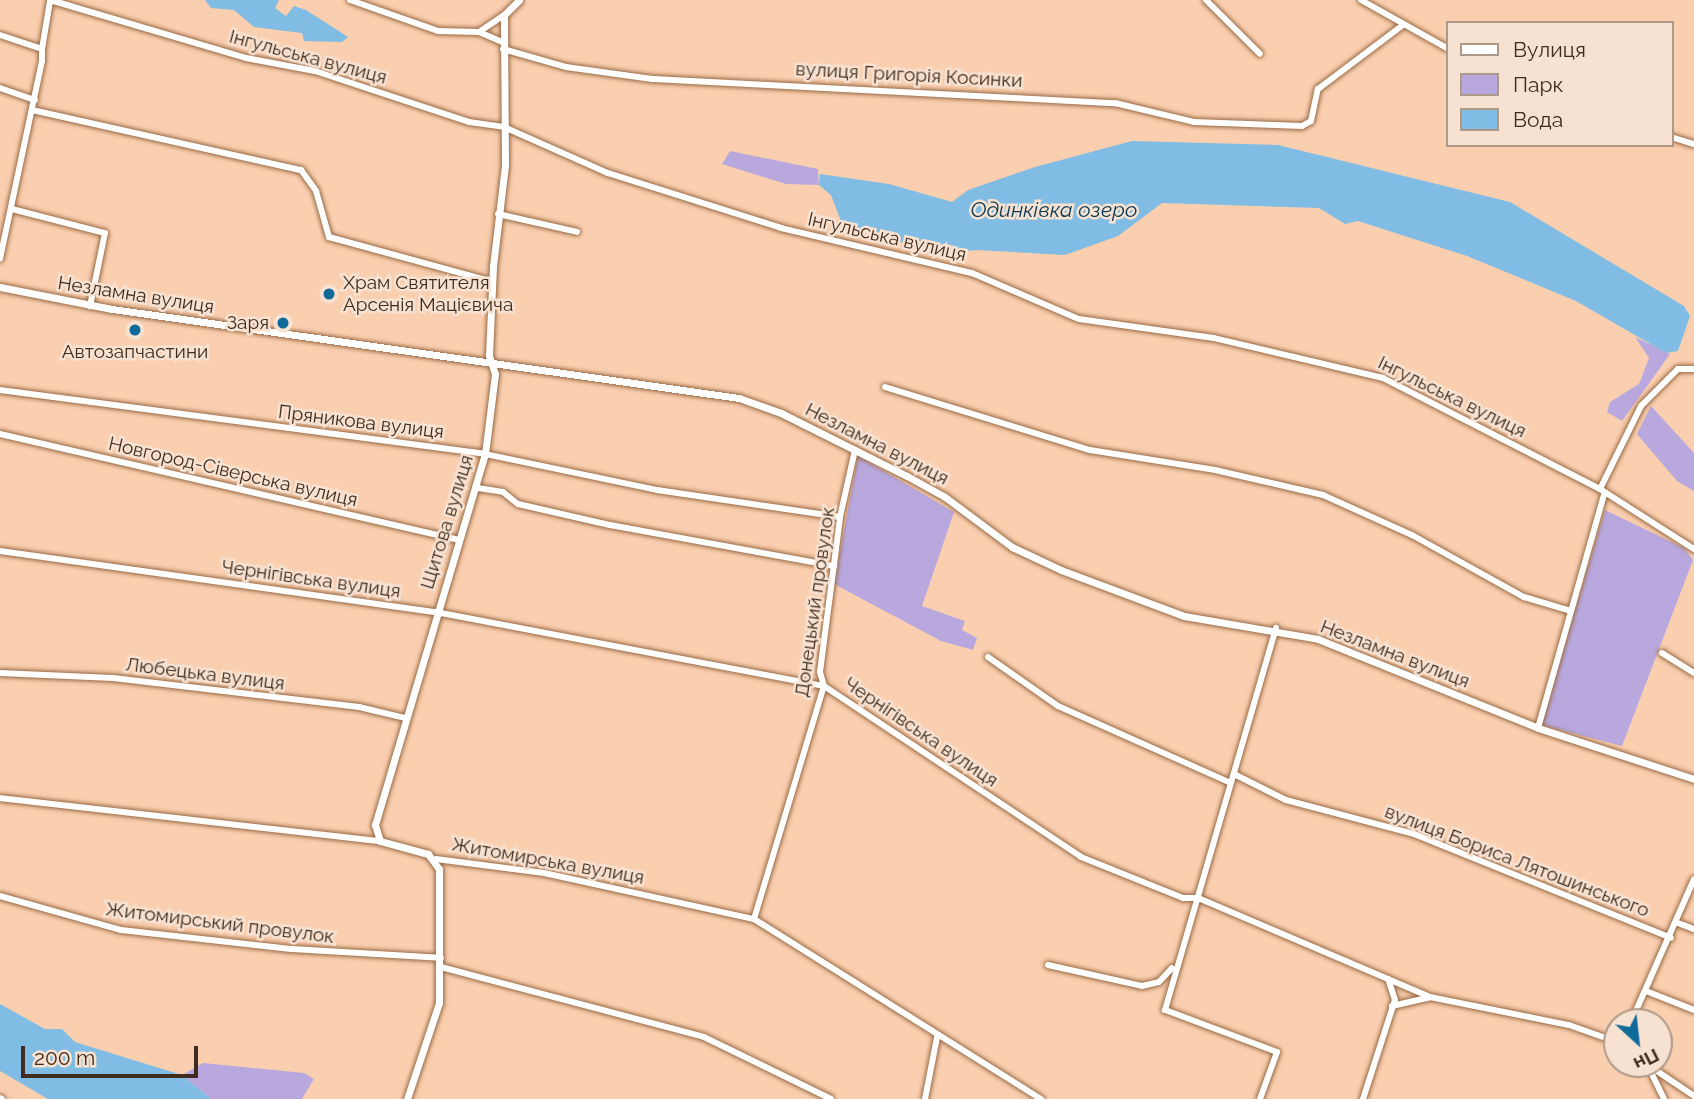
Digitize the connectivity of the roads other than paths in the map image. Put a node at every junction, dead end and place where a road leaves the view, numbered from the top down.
1 (50, 0) edge
2 (350, 0) edge
3 (516, 0) edge
4 (1206, 0) edge
5 (1361, 0) edge
6 (504, 15) junction
7 (1403, 25) junction
8 (479, 32) junction
9 (0, 35) edge
10 (503, 46) junction
11 (1446, 47) edge
12 (42, 49) junction
13 (1260, 54) dead end
14 (0, 88) edge
15 (34, 100) junction
16 (32, 110) junction
17 (504, 127) junction
18 (1673, 138) edge
19 (1694, 144) edge
20 (12, 209) junction
21 (498, 214) junction
22 (576, 232) dead end
23 (0, 259) edge
24 (493, 282) junction
25 (0, 287) edge
26 (90, 306) junction
27 (491, 363) junction
28 (1694, 369) edge
29 (885, 387) dead end
30 (0, 390) edge
31 (0, 434) edge
32 (855, 450) junction
33 (485, 454) junction
34 (478, 488) junction
35 (1602, 491) junction
36 (841, 517) junction
37 (458, 540) junction
38 (1694, 550) edge
39 (0, 551) edge
40 (834, 566) junction
41 (1568, 610) junction
42 (436, 612) junction
43 (1276, 628) junction
44 (1662, 653) dead end
45 (988, 657) dead end
46 (0, 673) edge
47 (1694, 673) edge
48 (824, 686) junction
49 (405, 718) junction
50 (1538, 728) junction
51 (1234, 774) junction
52 (1694, 779) edge
53 (1231, 783) junction
54 (0, 799) edge
55 (380, 841) junction
56 (436, 859) junction
57 (1694, 878) edge
58 (0, 896) edge
59 (1198, 898) junction
60 (754, 919) junction
61 (1678, 923) junction
62 (1694, 929) edge
63 (1671, 938) junction
64 (441, 958) junction
65 (1048, 965) dead end
66 (441, 967) junction
67 (1173, 967) junction
68 (1388, 979) junction
69 (1159, 982) junction
70 (1169, 990) junction
71 (1646, 991) junction
72 (1430, 997) junction
73 (1392, 1006) junction
74 (1638, 1008) edge
75 (1694, 1010) edge
76 (937, 1037) junction
77 (1603, 1037) edge
78 (1654, 1078) edge
79 (1667, 1078) edge
80 (1694, 1096) edge
81 (407, 1099) edge
82 (831, 1099) edge
83 (925, 1099) edge
84 (1041, 1099) edge
85 (1260, 1099) edge
86 (1363, 1099) edge
87 (1664, 1099) edge

1 - 12 street
1 - 17 street, Інгульська вулиця
2 - 8 street
3 - 6 street
4 - 13 street
5 - 7 street
6 - 8 street
6 - 10 street, Щитова вулиця
7 - 10 street, вулиця Григорія Косинки
7 - 11 street
8 - 10 street, вулиця Григорія Косинки
9 - 12 street
10 - 17 street, Щитова вулиця
12 - 15 street
14 - 15 street
15 - 16 street
16 - 20 street
16 - 24 street
17 - 21 street, Щитова вулиця
17 - 35 street, Інгульська вулиця
18 - 19 street
20 - 23 street
20 - 26 street
21 - 22 street
21 - 24 street, Щитова вулиця
24 - 27 street, Щитова вулиця
25 - 26 street, Незламна вулиця
26 - 27 street, Незламна вулиця
27 - 32 street, Незламна вулиця
27 - 33 street, Щитова вулиця
28 - 35 street
29 - 41 street
30 - 33 street, Пряникова вулиця
31 - 37 street, Новгород-Сіверська вулиця
32 - 36 street, Донецький провулок
32 - 43 street, Незламна вулиця
33 - 34 street, Щитова вулиця
33 - 36 street, Пряникова вулиця
34 - 37 street, Щитова вулиця
34 - 40 street
35 - 38 street, Інгульська вулиця
35 - 41 street
36 - 40 street, Донецький провулок
37 - 42 street, Щитова вулиця
39 - 42 street, Чернігівська вулиця
40 - 48 street, Донецький провулок
41 - 50 street
42 - 48 street, Чернігівська вулиця
42 - 49 street, Щитова вулиця
43 - 50 street, Незламна вулиця
43 - 51 street
44 - 47 street
45 - 53 street
46 - 49 street, Любецька вулиця
48 - 59 street, Чернігівська вулиця
48 - 60 street, Донецький провулок
49 - 55 street, Щитова вулиця
50 - 52 street, Незламна вулиця
51 - 53 street
51 - 63 street, вулиця Бориса Лятошинського
53 - 59 street
54 - 55 street, Житомирська вулиця
55 - 56 street, Житомирська вулиця
56 - 60 street, Житомирська вулиця
56 - 64 street
57 - 61 street
58 - 64 street, Житомирський провулок
59 - 67 street
59 - 68 street, Чернігівська вулиця
60 - 76 street, Житомирська вулиця
61 - 62 street
61 - 63 street
63 - 71 street
64 - 66 street
65 - 69 street
66 - 81 street
66 - 82 street
67 - 69 street
67 - 70 street
68 - 72 street, Чернігівська вулиця
68 - 73 street
69 - 70 street
70 - 85 street
71 - 74 street
71 - 75 street
72 - 73 street
72 - 77 street, Чернігівська вулиця
73 - 86 street
76 - 83 street
76 - 84 street, Житомирська вулиця
78 - 87 street
79 - 80 street

